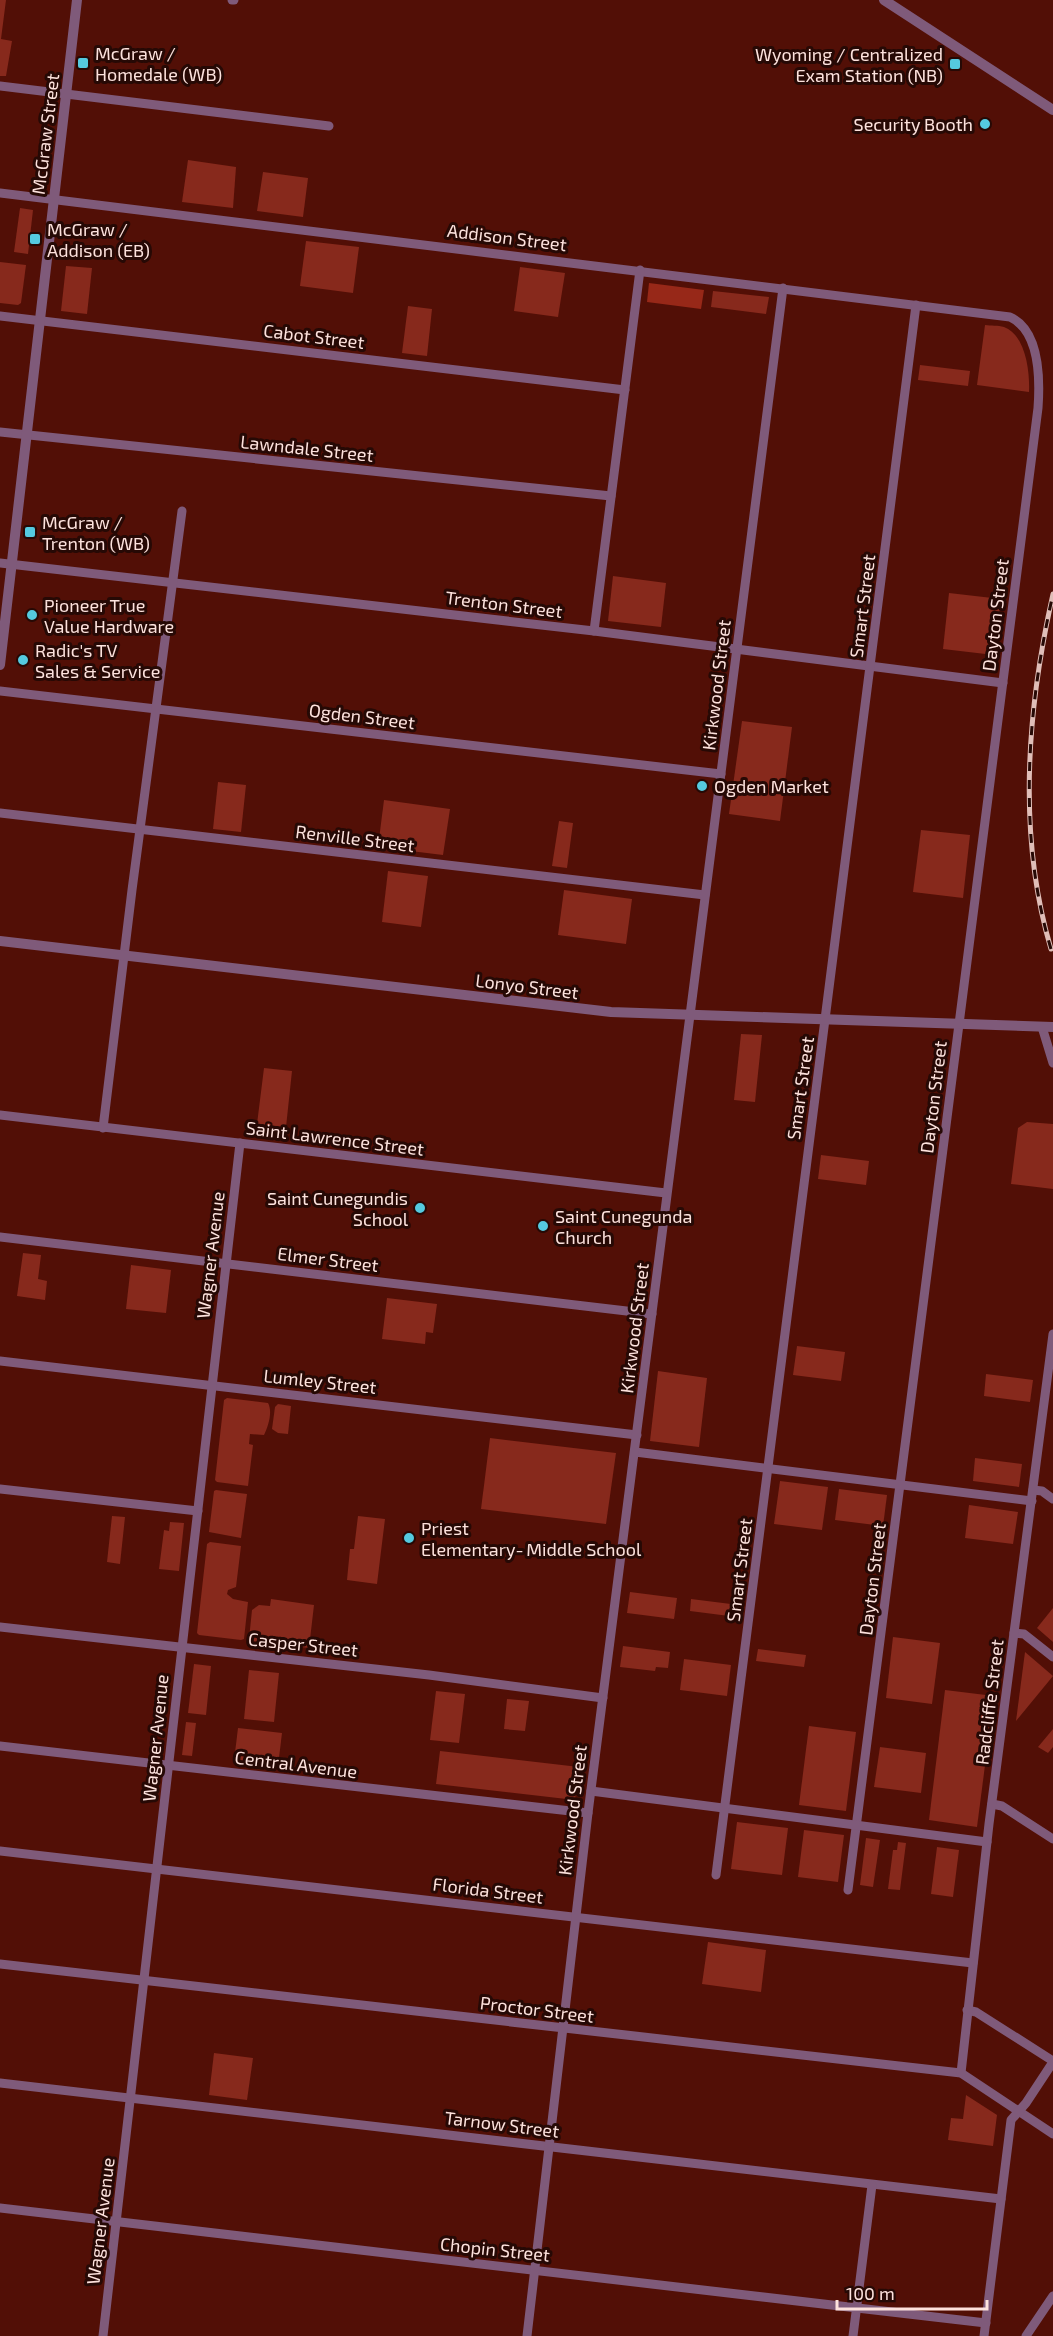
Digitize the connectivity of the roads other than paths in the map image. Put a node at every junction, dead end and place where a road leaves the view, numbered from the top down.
1 (77, 0) edge
2 (884, 0) edge
3 (0, 86) edge
4 (66, 94) junction
5 (1053, 110) edge
6 (329, 126) dead end
7 (0, 193) edge
8 (54, 199) junction
9 (640, 270) junction
10 (783, 288) junction
11 (916, 305) junction
12 (0, 316) edge
13 (1010, 316) joint
14 (40, 321) junction
15 (624, 390) junction
16 (0, 432) edge
17 (27, 435) junction
18 (611, 496) junction
19 (182, 511) dead end
20 (0, 563) edge
21 (12, 564) junction
22 (172, 583) junction
23 (594, 631) junction
24 (737, 649) junction
25 (0, 665) edge
26 (871, 666) junction
27 (1003, 683) junction
28 (0, 691) edge
29 (155, 709) junction
30 (721, 774) junction
31 (0, 813) edge
32 (139, 829) junction
33 (705, 895) junction
34 (0, 941) edge
35 (123, 956) junction
36 (690, 1015) junction
37 (826, 1019) junction
38 (959, 1023) junction
39 (1047, 1027) edge
40 (1053, 1063) edge
41 (0, 1116) edge
42 (103, 1128) junction
43 (240, 1143) junction
44 (666, 1193) junction
45 (0, 1238) edge
46 (226, 1264) junction
47 (652, 1314) junction
48 (1053, 1341) edge
49 (0, 1360) edge
50 (212, 1386) junction
51 (637, 1435) junction
52 (635, 1452) junction
53 (768, 1468) junction
54 (900, 1485) junction
55 (0, 1489) edge
56 (1033, 1490) junction
57 (1053, 1500) edge
58 (1032, 1501) junction
59 (198, 1511) junction
60 (0, 1627) edge
61 (1014, 1633) junction
62 (182, 1648) junction
63 (1053, 1658) edge
64 (603, 1698) junction
65 (0, 1746) edge
66 (169, 1766) junction
67 (591, 1791) junction
68 (992, 1804) junction
69 (725, 1808) junction
70 (588, 1813) junction
71 (857, 1825) junction
72 (1053, 1839) edge
73 (987, 1842) junction
74 (0, 1851) edge
75 (157, 1869) junction
76 (716, 1875) dead end
77 (848, 1890) dead end
78 (576, 1917) junction
79 (973, 1963) junction
80 (0, 1964) edge
81 (144, 1981) junction
82 (967, 2010) junction
83 (563, 2029) junction
84 (1053, 2062) edge
85 (961, 2073) junction
86 (0, 2083) edge
87 (131, 2098) junction
88 (1018, 2111) junction
89 (1053, 2134) edge
90 (549, 2146) junction
91 (872, 2185) junction
92 (1001, 2199) junction
93 (0, 2208) edge
94 (117, 2222) junction
95 (535, 2270) junction
96 (1053, 2296) edge
97 (857, 2308) junction
98 (986, 2323) junction
99 (103, 2336) edge
100 (527, 2336) edge
101 (854, 2336) edge
102 (984, 2336) edge
103 (1026, 2336) edge

1 - 4 street, McGraw Street
2 - 5 street
3 - 4 street
4 - 6 street
4 - 8 street, McGraw Street
7 - 8 street, Addison Street
8 - 9 street, Addison Street
8 - 14 street, McGraw Street
9 - 10 street, Addison Street
9 - 15 street
10 - 11 street, Addison Street
10 - 24 street, Kirkwood Street
11 - 13 street, Addison Street
11 - 26 street, Smart Street
12 - 14 street, Cabot Street
13 - 27 street, Dayton Street
14 - 15 street, Cabot Street
14 - 17 street, McGraw Street
15 - 18 street
16 - 17 street, Lawndale Street
17 - 18 street, Lawndale Street
17 - 21 street, McGraw Street
18 - 23 street
19 - 22 street
20 - 21 street, Trenton Street
21 - 22 street, Trenton Street
21 - 25 street, McGraw Street
22 - 23 street, Trenton Street
22 - 29 street
23 - 24 street, Trenton Street
24 - 26 street, Trenton Street
24 - 30 street, Kirkwood Street
26 - 27 street, Trenton Street
26 - 37 street, Smart Street
27 - 38 street, Dayton Street
28 - 29 street, Ogden Street
29 - 30 street, Ogden Street
29 - 32 street
30 - 33 street, Kirkwood Street
31 - 32 street, Renville Street
32 - 33 street, Renville Street
32 - 35 street
33 - 36 street, Kirkwood Street
34 - 35 street, Lonyo Street
35 - 36 street, Lonyo Street
35 - 42 street
36 - 37 street, Lonyo Street
36 - 44 street, Kirkwood Street
37 - 38 street, Lonyo Street
37 - 53 street, Smart Street
38 - 39 street, Lonyo Street
38 - 54 street, Dayton Street
39 - 40 street
41 - 42 street, Saint Lawrence Street
42 - 43 street, Saint Lawrence Street
43 - 44 street, Saint Lawrence Street
43 - 46 street, Wagner Avenue
44 - 47 street, Kirkwood Street
45 - 46 street, Elmer Street
46 - 47 street, Elmer Street
46 - 50 street, Wagner Avenue
47 - 51 street, Kirkwood Street
48 - 56 street, Radcliffe Street
49 - 50 street, Lumley Street
50 - 51 street, Lumley Street
50 - 59 street, Wagner Avenue
51 - 52 street, Kirkwood Street
52 - 53 street
52 - 64 street, Kirkwood Street
53 - 54 street
53 - 69 street, Smart Street
54 - 58 street
54 - 71 street, Dayton Street
55 - 59 street
56 - 57 street
56 - 58 street, Radcliffe Street
58 - 61 street, Radcliffe Street
59 - 62 street, Wagner Avenue
60 - 62 street, Casper Street
61 - 63 street
61 - 68 street, Radcliffe Street
62 - 64 street, Casper Street
62 - 66 street, Wagner Avenue
64 - 67 street, Kirkwood Street
65 - 66 street, Central Avenue
66 - 70 street, Central Avenue
66 - 75 street, Wagner Avenue
67 - 69 street
67 - 70 street, Kirkwood Street
68 - 72 street
68 - 73 street, Radcliffe Street
69 - 71 street
69 - 76 street, Smart Street
70 - 78 street, Kirkwood Street
71 - 73 street
71 - 77 street, Dayton Street
73 - 79 street, Radcliffe Street
74 - 75 street, Florida Street
75 - 78 street, Florida Street
75 - 81 street, Wagner Avenue
78 - 79 street, Florida Street
78 - 83 street, Kirkwood Street
79 - 82 street, Radcliffe Street
80 - 81 street, Proctor Street
81 - 83 street, Proctor Street
81 - 87 street, Wagner Avenue
82 - 84 street
82 - 85 street, Radcliffe Street
83 - 85 street, Proctor Street
83 - 90 street, Kirkwood Street
84 - 88 street
85 - 88 street, Proctor Street
86 - 87 street, Tarnow Street
87 - 90 street, Tarnow Street
87 - 94 street, Wagner Avenue
88 - 89 street, Proctor Street
88 - 92 street
90 - 91 street, Tarnow Street
90 - 95 street, Kirkwood Street
91 - 92 street, Tarnow Street
91 - 97 street
92 - 98 street
93 - 94 street, Chopin Street
94 - 95 street, Chopin Street
94 - 99 street, Wagner Avenue
95 - 97 street, Chopin Street
95 - 100 street, Kirkwood Street
96 - 103 street
97 - 98 street, Chopin Street
97 - 101 street
98 - 102 street

